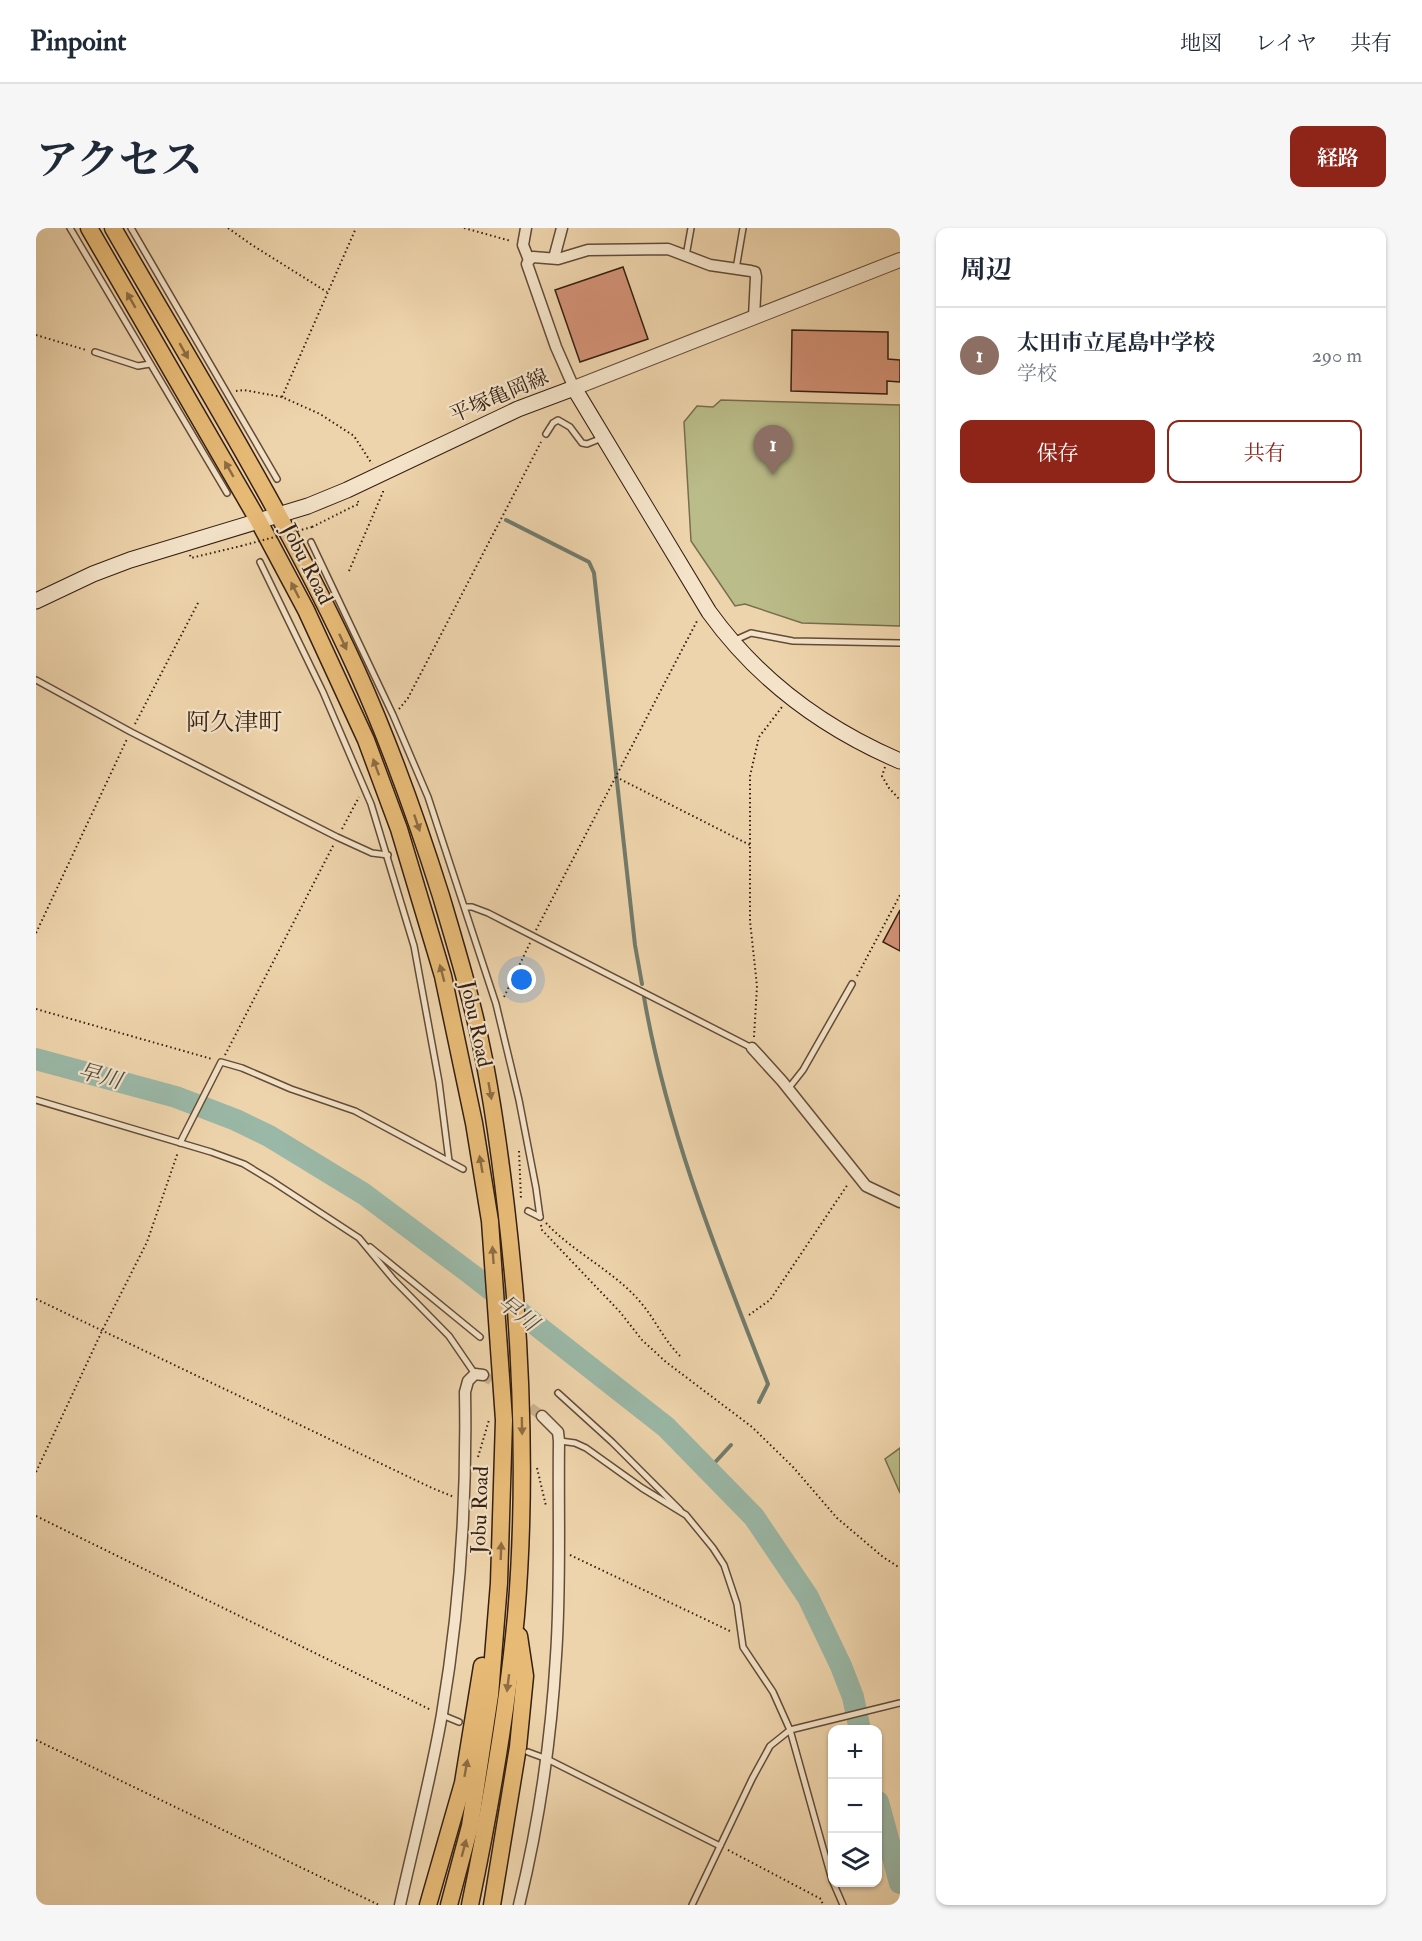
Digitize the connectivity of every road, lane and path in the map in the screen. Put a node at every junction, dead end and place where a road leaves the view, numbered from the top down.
1 (70, 228) edge
2 (89, 228) edge
3 (113, 228) edge
4 (131, 228) edge
5 (228, 228) edge
6 (356, 228) edge
7 (464, 228) edge
8 (526, 228) edge
9 (562, 228) edge
10 (691, 228) edge
11 (743, 228) edge
12 (523, 244) junction
13 (686, 256) junction
14 (554, 258) junction
15 (529, 260) junction
16 (900, 260) edge
17 (736, 269) junction
18 (327, 292) junction
19 (754, 317) junction
20 (176, 321) junction
21 (36, 334) edge
22 (95, 352) joint
23 (150, 364) junction
24 (574, 388) junction
25 (227, 393) junction
26 (282, 397) junction
27 (188, 412) junction
28 (546, 434) joint
29 (604, 437) junction
30 (377, 475) junction
31 (277, 479) dead end
32 (227, 493) dead end
33 (357, 499) dead end
34 (279, 515) junction
35 (258, 520) junction
36 (311, 542) dead end
37 (194, 557) dead end
38 (260, 562) dead end
39 (349, 571) dead end
40 (332, 600) junction
41 (36, 601) edge
42 (199, 601) dead end
43 (709, 612) junction
44 (732, 642) junction
45 (900, 643) edge
46 (36, 680) edge
47 (790, 698) junction
48 (393, 715) junction
49 (130, 732) junction
50 (366, 740) junction
51 (348, 748) junction
52 (894, 759) edge
53 (616, 777) junction
54 (366, 791) junction
55 (900, 800) edge
56 (338, 837) junction
57 (750, 845) junction
58 (388, 855) junction
59 (900, 895) edge
60 (465, 907) junction
61 (36, 933) edge
62 (533, 936) junction
63 (852, 984) joint
64 (496, 1004) junction
65 (36, 1010) edge
66 (752, 1048) junction
67 (221, 1064) junction
68 (788, 1089) junction
69 (36, 1100) edge
70 (518, 1141) dead end
71 (181, 1142) junction
72 (449, 1161) junction
73 (463, 1169) dead end
74 (856, 1175) junction
75 (521, 1184) dead end
76 (900, 1202) edge
77 (528, 1212) dead end
78 (540, 1216) junction
79 (359, 1238) junction
80 (36, 1299) edge
81 (749, 1315) dead end
82 (102, 1331) junction
83 (480, 1337) dead end
84 (680, 1356) dead end
85 (479, 1375) joint
86 (558, 1393) dead end
87 (490, 1415) dead end
88 (542, 1416) tunnel mouth
89 (559, 1441) junction
90 (478, 1457) dead end
91 (536, 1460) dead end
92 (36, 1472) edge
93 (465, 1501) junction
94 (546, 1506) dead end
95 (686, 1515) junction
96 (36, 1516) edge
97 (559, 1551) junction
98 (900, 1568) edge
99 (499, 1582) junction
100 (516, 1615) junction
101 (741, 1634) junction
102 (900, 1703) edge
103 (442, 1715) junction
104 (459, 1722) dead end
105 (790, 1730) junction
106 (36, 1740) edge
107 (528, 1752) dead end
108 (547, 1760) junction
109 (720, 1846) junction
110 (828, 1863) edge
111 (836, 1887) edge
112 (379, 1905) edge
113 (400, 1905) edge
114 (428, 1905) edge
115 (449, 1905) edge
116 (470, 1905) edge
117 (492, 1905) edge
118 (519, 1905) edge
119 (692, 1905) edge
120 (823, 1905) edge
121 (843, 1905) edge

1 - 23 lane
27 -> 2 highway, Jobu Road
3 - 20 highway, Jobu Road
4 - 20 lane
5 - 18 path
6 - 18 path
7 - 12 path
8 - 12 street
9 - 14 street
10 - 13 lane
11 - 17 lane
12 - 15 street
13 - 14 street
13 - 17 street
14 - 15 street
15 - 24 street
16 - 19 street
17 - 19 street
18 - 26 path
19 - 24 street
20 - 25 lane
20 -> 34 highway, Jobu Road
21 - 22 path
22 - 23 lane
23 - 27 lane
24 - 29 main road, 平塚亀岡線
24 - 30 main road, 平塚亀岡線
25 - 26 path
25 - 31 lane
26 - 30 path
27 - 32 lane
35 -> 27 highway, Jobu Road
28 - 29 lane
28 - 48 path
29 - 43 main road, 平塚亀岡線
30 - 34 main road, 平塚亀岡線
30 - 39 path
33 - 37 path, bridge
34 - 35 main road, 平塚亀岡線
34 - 40 highway, Jobu Road
35 - 41 main road, 平塚亀岡線
50 -> 35 highway, Jobu Road
36 - 40 lane
38 - 51 lane
40 - 48 lane
40 -> 100 highway, Jobu Road
42 - 49 path
43 - 44 main road, 平塚亀岡線
43 - 53 path
44 - 45 lane
44 - 47 main road, 平塚亀岡線
46 - 49 lane
47 - 52 main road, 平塚亀岡線
47 - 57 path
48 - 60 lane
49 - 56 lane
49 - 61 path
50 - 51 lane
99 -> 50 highway, Jobu Road
51 - 54 lane
52 - 55 path
53 - 57 path
53 - 62 path
54 - 56 path
54 - 58 lane
56 - 58 lane
56 - 67 path
57 - 66 path
58 - 72 lane
59 - 63 path
60 - 62 lane
60 - 64 lane
62 - 64 path
62 - 66 lane
63 - 68 lane
64 - 78 lane
65 - 67 path
66 - 68 street
67 - 71 lane
67 - 72 lane
68 - 74 street
69 - 71 lane
70 - 75 path
71 - 79 lane
71 - 82 path
72 - 73 lane
74 - 76 street
74 - 81 path
77 - 78 lane
78 - 84 path
78 - 98 path
79 - 83 lane
79 - 85 lane
80 - 82 path
82 - 92 path
82 - 93 path
85 - 93 street
86 - 95 lane
87 - 90 path
88 - 89 street
89 - 95 lane
89 - 97 street
91 - 94 path
93 - 103 street
95 - 101 lane
96 - 103 path
97 - 101 path
97 - 108 street
114 -> 99 highway
115 -> 99 highway, Jobu Road
100 -> 116 highway, Jobu Road
100 - 117 highway
101 - 105 lane
102 - 105 lane
103 - 104 lane
103 - 113 street
105 - 109 lane
105 - 110 lane
106 - 112 path
107 - 108 lane
108 - 109 lane
108 - 118 street
109 - 119 lane
109 - 120 path
111 - 121 lane

